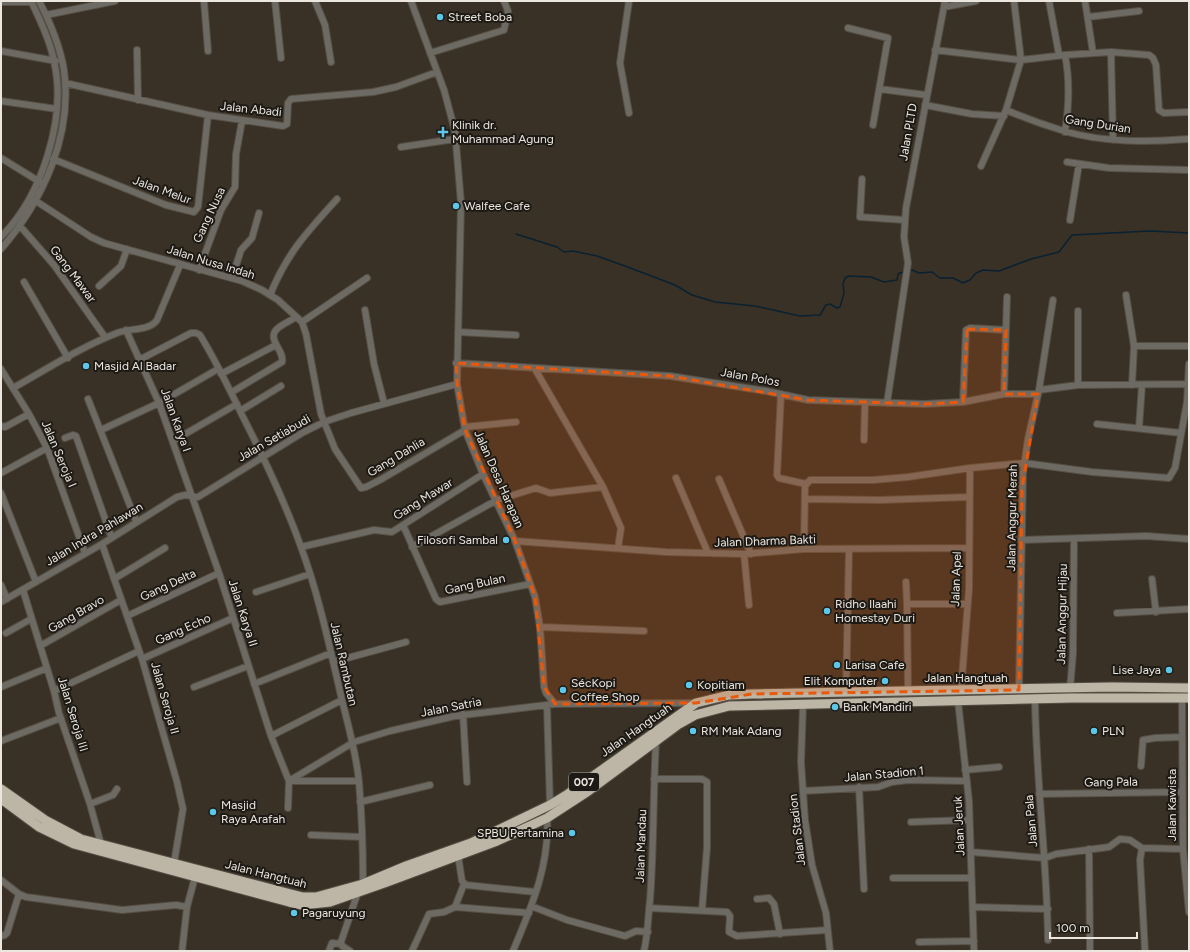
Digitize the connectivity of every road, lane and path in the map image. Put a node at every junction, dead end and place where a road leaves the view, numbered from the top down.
1 (39, 1) edge
2 (115, 1) edge
3 (204, 1) edge
4 (275, 1) edge
5 (315, 1) edge
6 (411, 1) edge
7 (504, 1) edge
8 (629, 1) edge
9 (976, 1) edge
10 (1014, 1) edge
11 (1049, 1) edge
12 (1085, 1) edge
13 (1, 2) edge
14 (32, 2) edge
15 (944, 4) edge
16 (1139, 11) dead end
17 (46, 15) junction
18 (1088, 17) junction
19 (848, 28) dead end
20 (137, 50) dead end
21 (935, 50) junction
22 (1, 51) edge
23 (208, 51) dead end
24 (1111, 52) junction
25 (430, 53) junction
26 (1093, 53) junction
27 (1062, 55) junction
28 (281, 58) dead end
29 (1021, 60) junction
30 (54, 61) junction
31 (62, 61) junction
32 (331, 62) dead end
33 (437, 72) junction
34 (65, 83) junction
35 (880, 89) junction
36 (926, 95) junction
37 (138, 100) junction
38 (1, 101) edge
39 (925, 105) junction
40 (57, 109) junction
41 (1189, 112) edge
42 (629, 113) dead end
43 (1005, 113) junction
44 (208, 115) junction
45 (242, 121) junction
46 (874, 125) dead end
47 (1065, 132) junction
48 (455, 138) junction
49 (1189, 139) edge
50 (1113, 140) junction
51 (401, 147) dead end
52 (1, 158) edge
53 (53, 159) junction
54 (1067, 162) dead end
55 (1079, 164) junction
56 (981, 166) dead end
57 (1189, 170) edge
58 (862, 179) dead end
59 (38, 181) junction
60 (44, 185) junction
61 (337, 199) dead end
62 (36, 201) junction
63 (259, 213) dead end
64 (905, 220) junction
65 (1070, 220) dead end
66 (20, 226) junction
67 (1, 237) edge
68 (1, 249) edge
69 (127, 249) junction
70 (180, 265) junction
71 (199, 270) junction
72 (232, 278) junction
73 (367, 278) dead end
74 (24, 282) dead end
75 (99, 286) dead end
76 (270, 295) junction
77 (1126, 295) dead end
78 (1007, 297) dead end
79 (1053, 300) dead end
80 (366, 310) dead end
81 (1078, 311) dead end
82 (296, 317) junction
83 (302, 322) junction
84 (126, 330) junction
85 (1006, 330) junction
86 (458, 332) junction
87 (516, 335) dead end
88 (105, 337) junction
89 (276, 345) junction
90 (1134, 346) junction
91 (1189, 346) edge
92 (68, 358) junction
93 (141, 359) junction
94 (456, 363) junction
95 (1189, 364) edge
96 (1, 369) edge
97 (535, 369) junction
98 (220, 371) junction
99 (457, 384) junction
100 (1188, 384) junction
101 (1078, 385) junction
102 (1132, 385) junction
103 (1142, 385) junction
104 (281, 386) dead end
105 (13, 388) junction
106 (232, 392) junction
107 (1039, 392) junction
108 (781, 394) junction
109 (1004, 394) junction
110 (88, 399) dead end
111 (865, 402) junction
112 (963, 402) junction
113 (159, 403) junction
114 (384, 403) junction
115 (887, 403) junction
116 (237, 404) junction
117 (240, 411) junction
118 (29, 414) junction
119 (324, 422) junction
120 (516, 422) dead end
121 (1097, 424) dead end
122 (1, 426) edge
123 (465, 428) junction
124 (1139, 428) junction
125 (101, 430) junction
126 (1181, 433) junction
127 (65, 438) dead end
128 (864, 440) dead end
129 (173, 441) junction
130 (47, 448) junction
131 (264, 457) junction
132 (1024, 463) junction
133 (970, 468) junction
134 (1, 473) edge
135 (483, 474) junction
136 (676, 478) dead end
137 (719, 479) dead end
138 (806, 484) junction
139 (603, 487) junction
140 (1, 493) edge
141 (200, 495) joint
142 (192, 497) junction
143 (969, 497) junction
144 (805, 498) junction
145 (497, 500) junction
146 (136, 521) junction
147 (403, 525) junction
148 (112, 536) junction
149 (1074, 538) junction
150 (1189, 539) edge
151 (1021, 540) junction
152 (515, 541) junction
153 (102, 544) junction
154 (301, 547) junction
155 (165, 548) dead end
156 (412, 548) junction
157 (618, 548) junction
158 (968, 548) junction
159 (804, 549) junction
160 (849, 550) junction
161 (85, 553) junction
162 (708, 553) junction
163 (744, 554) junction
164 (751, 554) junction
165 (219, 573) junction
166 (310, 574) junction
167 (114, 579) junction
168 (1152, 579) dead end
169 (36, 582) junction
170 (906, 582) dead end
171 (530, 584) junction
172 (1, 585) edge
173 (23, 590) junction
174 (256, 592) dead end
175 (4, 600) edge
176 (121, 600) junction
177 (907, 604) junction
178 (967, 604) junction
179 (749, 605) dead end
180 (1189, 609) edge
181 (1156, 612) junction
182 (1117, 613) dead end
183 (127, 616) junction
184 (233, 618) junction
185 (31, 619) junction
186 (540, 627) junction
187 (644, 631) dead end
188 (6, 633) dead end
189 (406, 642) dead end
190 (40, 646) junction
191 (139, 651) junction
192 (331, 653) junction
193 (142, 659) junction
194 (333, 662) junction
195 (248, 666) junction
196 (47, 668) junction
197 (254, 684) junction
198 (194, 687) dead end
199 (1, 688) edge
200 (1189, 688) edge
201 (1070, 689) junction
202 (961, 690) junction
203 (1019, 690) junction
204 (54, 691) junction
205 (908, 691) junction
206 (846, 692) junction
207 (1185, 698) edge
208 (1035, 699) junction
209 (342, 700) junction
210 (958, 701) junction
211 (696, 703) junction
212 (555, 704) junction
213 (546, 705) junction
214 (803, 705) junction
215 (463, 714) junction
216 (61, 718) junction
217 (271, 736) junction
218 (1182, 736) junction
219 (1, 741) edge
220 (656, 741) junction
221 (354, 742) junction
222 (1186, 765) edge
223 (1141, 766) dead end
224 (999, 767) dead end
225 (965, 770) junction
226 (654, 779) junction
227 (289, 781) junction
228 (359, 781) junction
229 (967, 781) junction
230 (468, 782) dead end
231 (430, 785) dead end
232 (859, 787) junction
233 (1, 789) edge
234 (117, 789) dead end
235 (804, 790) junction
236 (1182, 792) junction
237 (1039, 794) junction
238 (1, 799) edge
239 (360, 802) junction
240 (90, 804) junction
241 (550, 805) junction
242 (288, 808) dead end
243 (547, 818) junction
244 (969, 820) junction
245 (912, 822) dead end
246 (1186, 827) edge
247 (312, 835) dead end
248 (362, 837) junction
249 (101, 844) junction
250 (1142, 848) junction
251 (1089, 849) junction
252 (1183, 849) junction
253 (971, 852) junction
254 (458, 855) junction
255 (129, 856) junction
256 (1045, 858) junction
257 (174, 863) junction
258 (406, 870) junction
259 (195, 877) junction
260 (1187, 877) edge
261 (894, 878) dead end
262 (971, 878) junction
263 (1, 880) edge
264 (362, 884) junction
265 (464, 884) junction
266 (864, 889) dead end
267 (358, 892) junction
268 (535, 892) junction
269 (19, 894) junction
270 (757, 899) dead end
271 (187, 907) junction
272 (455, 907) junction
273 (973, 907) junction
274 (649, 908) junction
275 (1048, 909) junction
276 (530, 910) junction
277 (702, 910) junction
278 (1189, 912) edge
279 (827, 930) junction
280 (648, 932) junction
281 (780, 934) junction
282 (1, 936) edge
283 (1048, 940) dead end
284 (974, 941) junction
285 (920, 942) dead end
286 (341, 944) junction
287 (182, 951) edge
288 (328, 951) edge
289 (350, 951) edge
290 (412, 951) edge
291 (513, 951) edge
292 (644, 951) edge
293 (830, 951) edge
294 (974, 951) edge
295 (1090, 951) edge
296 (1145, 951) edge

1 - 17 street
2 - 17 street
3 - 23 street
4 - 28 street
5 - 32 street
6 - 25 street, Jalan Desa Harapan
7 - 25 street
8 - 42 street
9 - 15 street
10 - 29 street
11 - 27 street
12 - 18 street
13 - 14 street
14 - 30 street
15 - 21 street, Jalan PLTD
16 - 18 street
17 - 31 street
18 - 26 street
19 - 35 street
20 - 37 street
21 - 29 street
21 - 36 street, Jalan PLTD
22 - 30 street
24 - 26 street
24 - 41 street
24 - 50 street
25 - 33 street, Jalan Desa Harapan
26 - 27 street
27 - 29 street
27 - 47 street
29 - 43 street
30 - 31 street
30 - 40 street
31 - 34 street
33 - 45 street, Jalan Abadi
33 - 48 street, Jalan Desa Harapan
34 - 37 street, Jalan Abadi
34 - 53 street
35 - 36 street
35 - 46 street
36 - 39 street, Jalan PLTD
37 - 44 street, Jalan Abadi
38 - 40 street
39 - 43 street, Gang Durian
39 - 64 street, Jalan PLTD
40 - 59 street
43 - 47 street, Gang Durian
43 - 56 street
44 - 45 street, Jalan Abadi
44 - 53 street, Jalan Melur
45 - 71 street, Gang Nusa
47 - 50 street, Gang Durian
48 - 51 street
48 - 86 street, Jalan Desa Harapan
49 - 50 street, Gang Durian
52 - 59 street
53 - 60 street
54 - 55 street
55 - 57 street
55 - 65 street
58 - 64 street
59 - 60 street
59 - 67 street
60 - 62 street
61 - 76 street
62 - 66 street
62 - 69 street, Jalan Nusa Indah
63 - 72 street
64 - 115 street, Jalan PLTD
66 - 68 street
66 - 88 street, Gang Mawar
69 - 70 street, Jalan Nusa Indah
69 - 75 street
70 - 71 street, Jalan Nusa Indah
70 - 84 street
71 - 72 street, Jalan Nusa Indah
72 - 76 street, Jalan Nusa Indah
73 - 83 street
74 - 92 street
76 - 82 street, Jalan Nusa Indah
77 - 90 street
78 - 85 street
79 - 107 street, Jalan Anggur Merah
80 - 114 street
81 - 101 street
82 - 83 street, Jalan Nusa Indah
82 - 89 street
83 - 119 street
84 - 88 street
84 - 93 street, Jalan Karya I
85 - 109 street
85 - 112 street
86 - 87 street
86 - 94 street, Jalan Desa Harapan
88 - 92 street
89 - 98 street
89 - 106 street
90 - 91 street
90 - 102 street
92 - 105 street
93 - 98 street, Jalan Rambutan
93 - 113 street, Jalan Karya I
94 - 97 street, Jalan Polos
94 - 99 street, Jalan Desa Harapan
95 - 100 street
96 - 105 street, Jalan Seroja I
97 - 108 street, Jalan Polos
97 - 139 street
98 - 106 street, Jalan Rambutan
98 - 113 street
99 - 114 street, Jalan Setiabudi
99 - 123 street, Jalan Desa Harapan
100 - 103 street, Jalan Polos
100 - 126 street
101 - 102 street, Jalan Polos
101 - 107 street, Jalan Polos
102 - 103 street, Jalan Polos
103 - 124 street
104 - 117 street
105 - 118 street, Jalan Seroja I
106 - 116 street, Jalan Rambutan
107 - 109 street, Jalan Polos
107 - 132 street, Jalan Anggur Merah
108 - 111 street, Jalan Polos
108 - 138 street
109 - 112 street, Jalan Polos
110 - 125 street
111 - 115 street, Jalan Polos
111 - 128 street
112 - 115 street, Jalan Polos
113 - 125 street
113 - 129 street, Jalan Karya I
114 - 119 street, Jalan Setiabudi
116 - 117 street, Jalan Rambutan
116 - 129 street
117 - 131 street, Jalan Rambutan
118 - 122 street
118 - 130 street, Jalan Seroja I
119 - 123 street, Gang Dahlia
119 - 131 street, Jalan Setiabudi
120 - 123 street
121 - 124 street
123 - 135 street, Jalan Desa Harapan
124 - 126 street
125 - 146 street
126 - 132 street
127 - 148 street
129 - 142 street, Jalan Karya I
130 - 134 street
130 - 161 street, Jalan Seroja I
131 - 141 street, Jalan Setiabudi
131 - 154 street, Jalan Rambutan
132 - 133 street
132 - 151 street, Jalan Anggur Merah
133 - 138 street
133 - 143 street, Jalan Apel
135 - 145 street, Jalan Desa Harapan
135 - 147 street, Gang Mawar
136 - 162 street
137 - 164 street
138 - 144 street
139 - 145 street
139 - 157 street
140 - 169 street
141 - 142 street, Jalan Indra Pahlawan
142 - 146 street, Jalan Indra Pahlawan
142 - 165 street, Jalan Karya II
143 - 144 street
143 - 158 street, Jalan Apel
144 - 159 street
145 - 152 street, Jalan Desa Harapan
145 - 156 street
146 - 148 street, Jalan Indra Pahlawan
147 - 154 street, Gang Mawar
147 - 156 street, Gang Bulan
148 - 153 street, Jalan Indra Pahlawan
149 - 150 street
149 - 151 street
149 - 201 street, Jalan Anggur Hijau
151 - 203 street, Jalan Anggur Merah
152 - 157 street, Jalan Dharma Bakti
152 - 171 street, Jalan Desa Harapan
153 - 161 street, Jalan Indra Pahlawan
153 - 167 street, Jalan Seroja II
154 - 166 street, Jalan Rambutan
155 - 167 street
156 - 171 street, Gang Bulan
157 - 162 street, Jalan Dharma Bakti
158 - 160 street, Jalan Dharma Bakti
158 - 178 street, Jalan Apel
159 - 160 street, Jalan Dharma Bakti
159 - 164 street, Jalan Dharma Bakti
160 - 206 street
161 - 169 street, Jalan Indra Pahlawan
162 - 163 street, Jalan Dharma Bakti
163 - 164 street, Jalan Dharma Bakti
163 - 179 street
165 - 183 street, Gang Delta
165 - 184 street, Jalan Karya II
166 - 174 street
166 - 192 street, Jalan Rambutan
167 - 176 street, Jalan Seroja II
168 - 181 street
169 - 173 street, Jalan Indra Pahlawan
170 - 177 street
171 - 186 street, Jalan Desa Harapan
172 - 175 street
173 - 175 street, Jalan Indra Pahlawan
173 - 185 street, Jalan Seroja III
176 - 183 street, Jalan Seroja II
176 - 190 street, Gang Bravo
177 - 178 street
177 - 205 street
178 - 202 street, Jalan Apel
180 - 181 street
181 - 182 street
183 - 191 street, Jalan Seroja II
184 - 193 street, Gang Echo
184 - 195 street, Jalan Karya II
185 - 188 street
185 - 190 street, Jalan Seroja III
186 - 187 street
186 - 212 street, Jalan Desa Harapan
189 - 194 street
190 - 196 street, Jalan Seroja III
191 - 193 street, Jalan Seroja II
191 - 204 street
192 - 194 street, Jalan Rambutan
192 - 197 street
193 - 257 street, Jalan Seroja II
194 - 209 street, Jalan Rambutan
195 - 197 street, Jalan Karya II
195 - 198 street
196 - 199 street
196 - 204 street, Jalan Seroja III
197 - 217 street, Jalan Karya II
200 - 201 highway, Jalan Hangtuah / 007
201 - 203 highway, Jalan Hangtuah / 007
202 - 203 highway, Jalan Hangtuah / 007
202 - 205 highway, Jalan Hangtuah / 007
204 - 216 street, Jalan Seroja III
205 - 206 highway, Jalan Hangtuah / 007
206 - 211 highway, Jalan Hangtuah / 007
207 - 208 highway, Jalan Hangtuah / 007
207 - 218 street, Jalan Kawista
208 - 210 highway, Jalan Hangtuah / 007
208 - 237 street, Jalan Pala
209 - 217 street
209 - 221 street, Jalan Rambutan
210 - 214 highway, Jalan Hangtuah / 007
210 - 225 street, Jalan Jeruk
211 - 212 street
211 - 241 highway, Jalan Hangtuah / 007
212 - 213 street, Jalan Satria
213 - 215 street, Jalan Satria
213 - 241 street
214 - 220 highway, Jalan Hangtuah / 007
214 - 235 street, Jalan Stadion
215 - 221 street, Jalan Satria
215 - 230 street
216 - 219 street
216 - 240 street, Jalan Seroja III
217 - 227 street, Jalan Karya II
218 - 222 street, Jalan Kawista
218 - 223 street
220 - 226 street, Jalan Mandau
220 - 243 highway, Jalan Hangtuah / 007
221 - 227 street, Jalan Satria
221 - 228 street, Jalan Rambutan
222 - 236 street, Jalan Kawista
224 - 225 street
225 - 229 street, Jalan Jeruk
226 - 274 street, Jalan Mandau
226 - 277 street
227 - 228 street
227 - 242 street
228 - 239 street, Jalan Rambutan
229 - 232 street, Jalan Stadion 1
229 - 244 street, Jalan Jeruk
231 - 239 street
232 - 235 street, Jalan Stadion 1
232 - 266 street
233 - 249 highway, Jalan Hangtuah / 007
234 - 240 street
235 - 279 street, Jalan Stadion
236 - 237 street, Gang Pala
236 - 246 street, Jalan Kawista
237 - 256 street, Jalan Pala
238 - 255 highway, Jalan Hangtuah / 007
239 - 248 street, Jalan Rambutan
240 - 249 street, Jalan Seroja III
241 - 258 highway, Jalan Hangtuah / 007
243 - 254 highway, Jalan Hangtuah / 007
243 - 268 street
244 - 245 street
244 - 253 street, Jalan Jeruk
246 - 252 street, Jalan Kawista
247 - 248 street
248 - 264 street, Jalan Rambutan
249 - 255 highway, Jalan Hangtuah / 007
250 - 251 street
250 - 252 street
250 - 296 street
251 - 256 street
251 - 295 street
252 - 260 street, Jalan Kawista
253 - 256 street
253 - 262 street, Jalan Jeruk
254 - 258 highway, Jalan Hangtuah / 007
254 - 265 street
255 - 257 highway, Jalan Hangtuah / 007
255 - 259 highway, Jalan Hangtuah / 007
256 - 275 street, Jalan Pala
257 - 264 highway, Jalan Hangtuah / 007
258 - 264 highway, Jalan Hangtuah / 007
258 - 267 highway, Jalan Hangtuah / 007
259 - 267 highway, Jalan Hangtuah / 007
259 - 271 street
260 - 278 street, Jalan Kawista
261 - 262 street
262 - 273 street, Jalan Jeruk
263 - 269 street
265 - 268 street
265 - 272 street
267 - 286 street
268 - 276 street
269 - 271 street
269 - 282 street
270 - 281 street
271 - 287 street
272 - 276 street
272 - 290 street
273 - 275 street
273 - 284 street, Jalan Jeruk
274 - 277 street
274 - 280 street, Jalan Mandau
275 - 283 street, Jalan Pala
276 - 280 street
276 - 291 street
277 - 281 street
279 - 281 street
279 - 293 street, Jalan Stadion
280 - 292 street, Jalan Mandau
284 - 285 street
284 - 294 street, Jalan Jeruk
286 - 288 street
286 - 289 street

